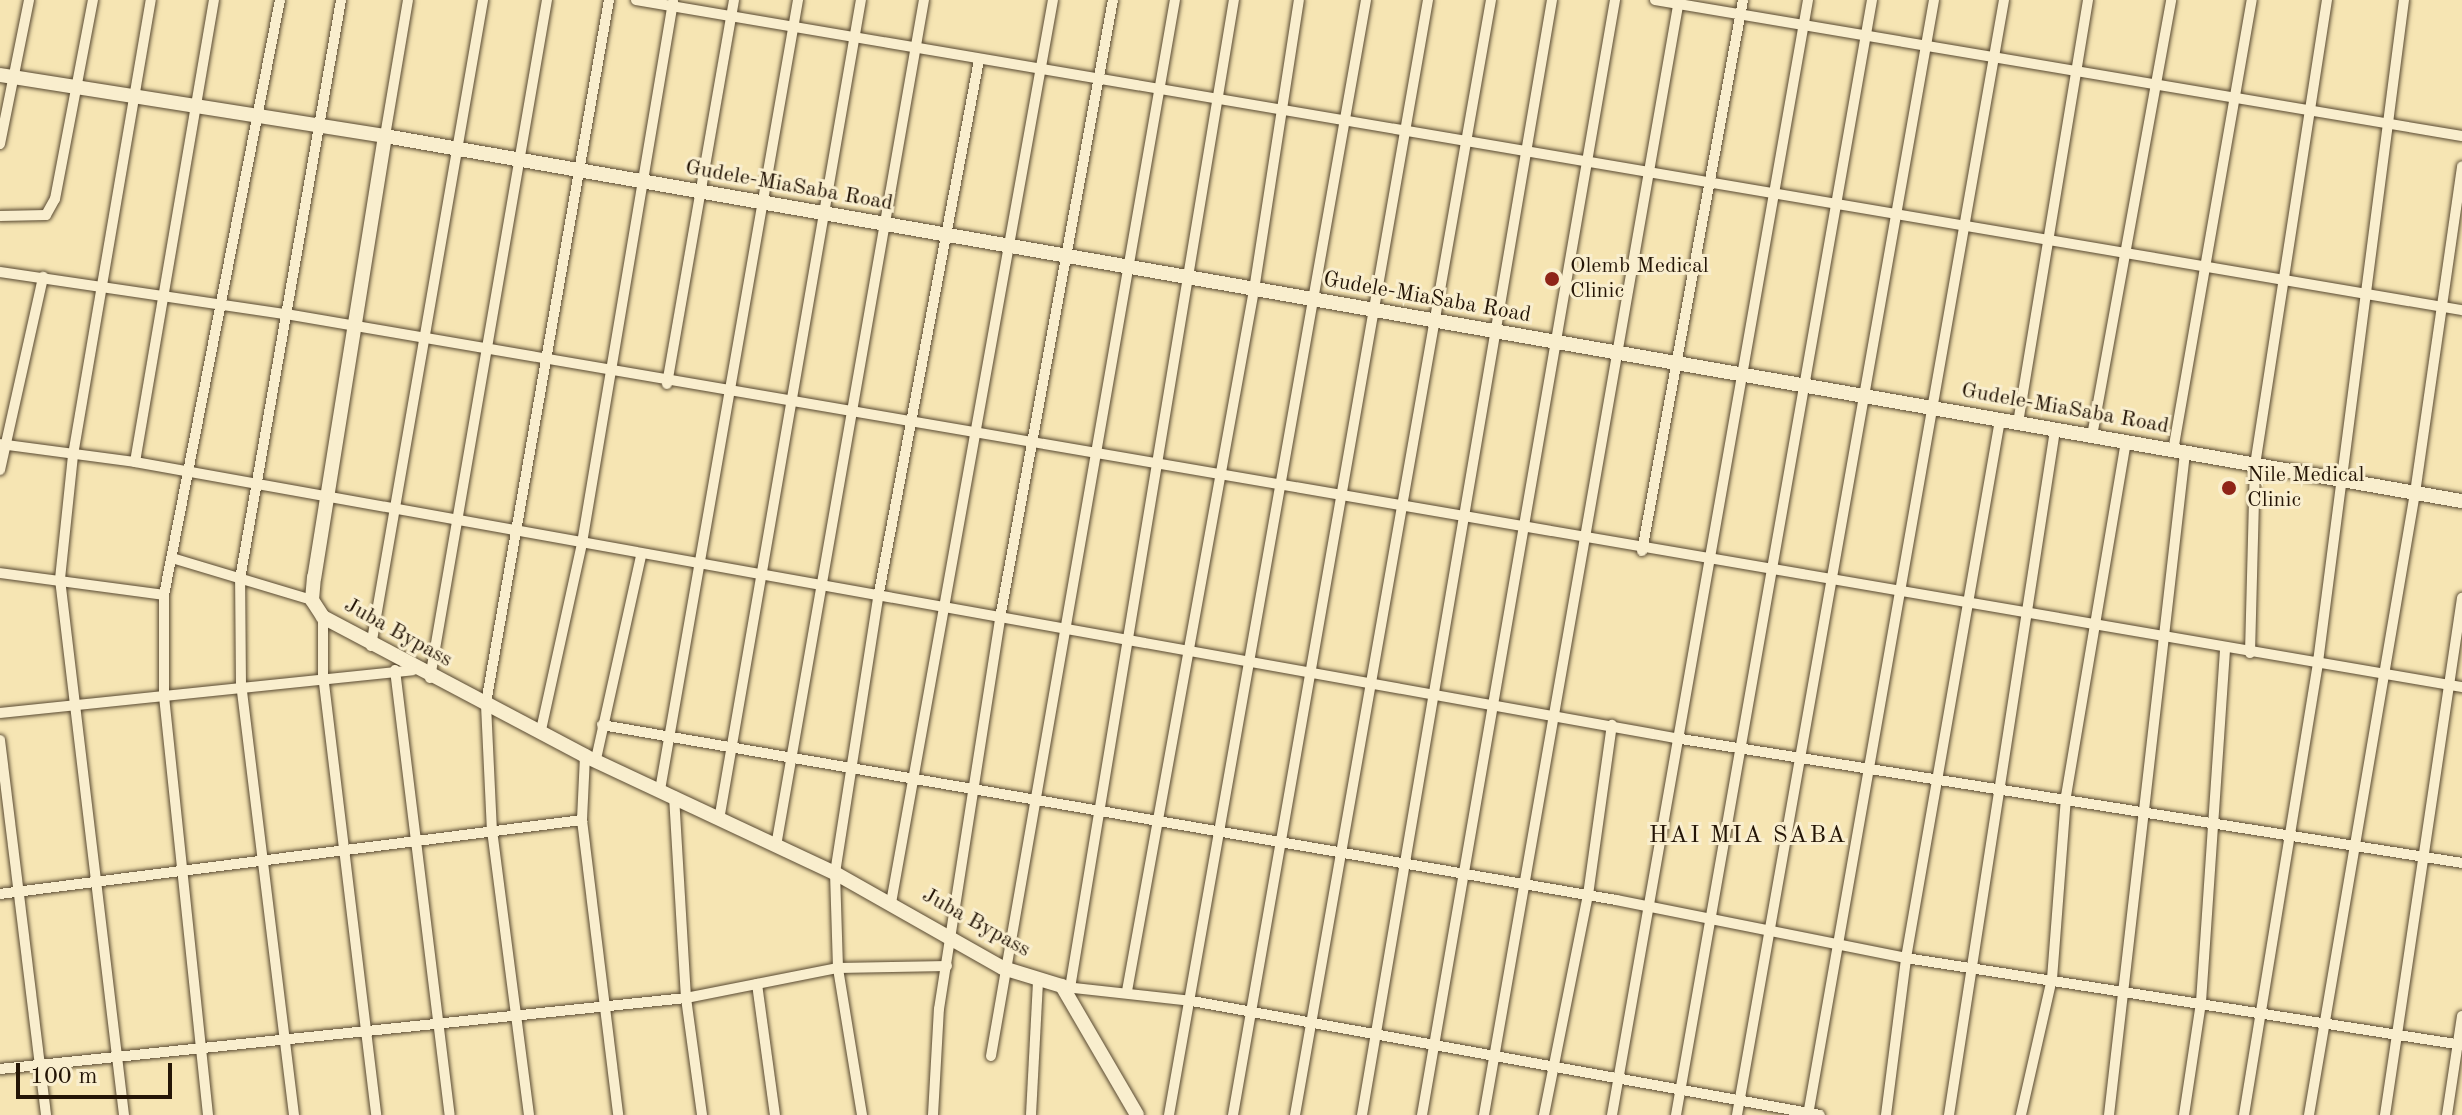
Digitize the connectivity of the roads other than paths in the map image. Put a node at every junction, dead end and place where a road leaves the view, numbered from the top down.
1 (29, 0) edge
2 (93, 0) edge
3 (151, 0) edge
4 (214, 0) edge
5 (280, 0) edge
6 (341, 0) edge
7 (408, 0) edge
8 (483, 0) edge
9 (547, 0) edge
10 (609, 0) edge
11 (636, 0) edge
12 (734, 0) edge
13 (798, 0) edge
14 (861, 0) edge
15 (924, 0) edge
16 (1053, 0) edge
17 (1113, 0) edge
18 (1175, 0) edge
19 (1234, 0) edge
20 (1299, 0) edge
21 (1366, 0) edge
22 (1428, 0) edge
23 (1491, 0) edge
24 (1552, 0) edge
25 (1615, 0) edge
26 (1655, 0) edge
27 (1743, 0) edge
28 (1808, 0) edge
29 (1872, 0) edge
30 (1934, 0) edge
31 (2004, 0) edge
32 (2088, 0) edge
33 (2171, 0) edge
34 (2252, 0) edge
35 (2327, 0) edge
36 (2404, 0) edge
37 (1679, 2) edge
38 (673, 3) edge
39 (1740, 14) junction
40 (731, 17) junction
41 (1804, 25) junction
42 (793, 27) junction
43 (1865, 35) junction
44 (854, 38) junction
45 (1924, 45) junction
46 (916, 49) junction
47 (1993, 57) junction
48 (979, 60) junction
49 (1041, 70) junction
50 (2075, 71) junction
51 (6, 76) edge
52 (1100, 81) junction
53 (2155, 84) junction
54 (73, 87) junction
55 (1159, 91) junction
56 (134, 97) junction
57 (2236, 98) junction
58 (1216, 101) junction
59 (195, 106) junction
60 (2311, 111) junction
61 (1280, 112) junction
62 (261, 116) junction
63 (1344, 123) junction
64 (2387, 123) junction
65 (318, 125) junction
66 (1406, 134) junction
67 (385, 136) junction
68 (2462, 136) edge
69 (0, 144) edge
70 (1466, 144) junction
71 (455, 151) junction
72 (1523, 154) junction
73 (519, 162) junction
74 (1587, 165) junction
75 (2462, 166) edge
76 (579, 172) junction
77 (1650, 176) junction
78 (642, 183) junction
79 (1707, 186) junction
80 (700, 193) junction
81 (1772, 193) junction
82 (1837, 203) junction
83 (762, 204) junction
84 (823, 215) junction
85 (1897, 215) junction
86 (0, 216) edge
87 (885, 226) junction
88 (1962, 230) junction
89 (948, 236) junction
90 (2043, 243) junction
91 (1011, 248) junction
92 (2123, 254) junction
93 (1070, 260) junction
94 (2204, 266) junction
95 (1127, 268) junction
96 (0, 272) edge
97 (43, 277) junction
98 (1188, 279) junction
99 (2285, 283) junction
100 (103, 286) junction
101 (1254, 290) junction
102 (160, 294) junction
103 (2364, 295) junction
104 (1318, 301) junction
105 (223, 304) junction
106 (2438, 306) junction
107 (2462, 310) edge
108 (1374, 311) junction
109 (286, 314) junction
110 (1434, 322) junction
111 (355, 326) junction
112 (1494, 332) junction
113 (423, 338) junction
114 (1557, 343) junction
115 (486, 353) junction
116 (1619, 354) junction
117 (545, 363) junction
118 (1678, 364) junction
119 (610, 375) junction
120 (1740, 375) junction
121 (667, 384) junction
122 (1799, 386) junction
123 (729, 393) junction
124 (1865, 397) junction
125 (789, 405) junction
126 (1931, 408) junction
127 (851, 416) junction
128 (2000, 420) junction
129 (2018, 423) junction
130 (912, 426) junction
131 (2055, 430) junction
132 (973, 435) junction
133 (2092, 436) junction
134 (2126, 442) junction
135 (3, 444) edge
136 (1031, 447) junction
137 (2179, 452) junction
138 (73, 455) junction
139 (1099, 458) junction
140 (135, 462) junction
141 (2255, 465) junction
142 (1158, 469) junction
143 (0, 470) edge
144 (190, 473) junction
145 (1220, 479) junction
146 (2338, 479) junction
147 (256, 484) junction
148 (1282, 490) junction
149 (2415, 493) junction
150 (329, 498) junction
151 (1340, 500) junction
152 (2462, 501) edge
153 (393, 508) junction
154 (1401, 508) junction
155 (457, 520) junction
156 (1461, 520) junction
157 (516, 530) junction
158 (1522, 531) junction
159 (1582, 541) junction
160 (582, 543) junction
161 (1642, 551) junction
162 (641, 556) junction
163 (172, 558) junction
164 (1706, 563) junction
165 (702, 565) junction
166 (0, 573) edge
167 (1767, 573) junction
168 (760, 577) junction
169 (60, 579) junction
170 (240, 579) junction
171 (1826, 583) junction
172 (821, 589) junction
173 (164, 595) junction
174 (1898, 595) junction
175 (878, 598) junction
176 (2462, 598) edge
177 (312, 600) junction
178 (1966, 607) junction
179 (942, 608) junction
180 (323, 617) junction
181 (1000, 618) junction
182 (2030, 618) junction
183 (1061, 629) junction
184 (2094, 629) junction
185 (1129, 639) junction
186 (2163, 640) junction
187 (371, 646) junction
188 (1191, 649) junction
189 (2225, 650) junction
190 (2250, 653) junction
191 (1248, 660) junction
192 (2318, 662) junction
193 (395, 670) junction
194 (413, 670) junction
195 (1310, 671) junction
196 (323, 675) junction
197 (430, 678) junction
198 (2384, 679) junction
199 (1371, 682) junction
200 (2449, 684) junction
201 (241, 685) junction
202 (2462, 687) edge
203 (1429, 692) junction
204 (164, 696) junction
205 (75, 703) junction
206 (486, 703) junction
207 (1493, 704) junction
208 (0, 713) edge
209 (1552, 714) junction
210 (602, 725) junction
211 (1612, 725) junction
212 (541, 730) junction
213 (670, 736) junction
214 (1675, 738) junction
215 (0, 740) edge
216 (733, 745) junction
217 (1736, 746) junction
218 (791, 756) junction
219 (590, 757) junction
220 (1796, 757) junction
221 (852, 767) junction
222 (1866, 770) junction
223 (915, 778) junction
224 (1942, 781) junction
225 (2005, 788) junction
226 (974, 789) junction
227 (667, 793) junction
228 (2066, 796) junction
229 (1032, 799) junction
230 (1098, 811) junction
231 (2142, 812) junction
232 (582, 820) junction
233 (719, 820) junction
234 (1155, 821) junction
235 (2213, 824) junction
236 (2289, 831) junction
237 (492, 832) junction
238 (1216, 832) junction
239 (417, 842) junction
240 (2353, 843) junction
241 (1278, 845) junction
242 (776, 846) junction
243 (344, 850) junction
244 (1340, 854) junction
245 (2420, 854) junction
246 (265, 860) junction
247 (2462, 863) edge
248 (1403, 866) junction
249 (182, 873) junction
250 (835, 873) junction
251 (1465, 876) junction
252 (98, 883) junction
253 (1522, 886) junction
254 (17, 892) junction
255 (0, 894) edge
256 (1588, 895) junction
257 (891, 903) junction
258 (1646, 909) junction
259 (1708, 920) junction
260 (1768, 931) junction
261 (951, 933) junction
262 (1834, 945) junction
263 (1906, 958) junction
264 (947, 966) junction
265 (1976, 967) junction
266 (838, 968) junction
267 (1003, 968) junction
268 (2052, 979) junction
269 (1038, 981) junction
270 (757, 984) junction
271 (1066, 987) junction
272 (1127, 991) junction
273 (2123, 991) junction
274 (686, 998) junction
275 (1192, 1001) junction
276 (2201, 1002) junction
277 (606, 1006) junction
278 (1249, 1011) junction
279 (2264, 1012) junction
280 (514, 1016) junction
281 (2462, 1016) edge
282 (2325, 1022) junction
283 (1312, 1024) junction
284 (439, 1025) junction
285 (366, 1033) junction
286 (1378, 1036) junction
287 (2401, 1038) junction
288 (286, 1042) junction
289 (2460, 1045) edge
290 (1434, 1047) junction
291 (201, 1048) junction
292 (117, 1055) junction
293 (991, 1056) dead end
294 (1493, 1056) junction
295 (1552, 1064) junction
296 (40, 1065) junction
297 (0, 1069) edge
298 (1620, 1074) junction
299 (1680, 1089) junction
300 (1739, 1101) junction
301 (1812, 1114) edge
302 (46, 1115) edge
303 (124, 1115) edge
304 (208, 1115) edge
305 (294, 1115) edge
306 (376, 1115) edge
307 (450, 1115) edge
308 (529, 1115) edge
309 (618, 1115) edge
310 (702, 1115) edge
311 (775, 1115) edge
312 (862, 1115) edge
313 (933, 1115) edge
314 (1031, 1115) edge
315 (1137, 1115) edge
316 (1169, 1115) edge
317 (1233, 1115) edge
318 (1295, 1115) edge
319 (1362, 1115) edge
320 (1422, 1115) edge
321 (1484, 1115) edge
322 (1544, 1115) edge
323 (1612, 1115) edge
324 (1676, 1115) edge
325 (1737, 1115) edge
326 (1886, 1115) edge
327 (1949, 1115) edge
328 (2021, 1115) edge
329 (2109, 1115) edge
330 (2184, 1115) edge
331 (2244, 1115) edge
332 (2309, 1115) edge
333 (2385, 1115) edge
334 (2447, 1115) edge

1 - 51 street
2 - 54 street
3 - 56 street
4 - 59 street
5 - 62 street
6 - 65 street
7 - 67 street
8 - 71 street
9 - 73 street
10 - 76 street
11 - 38 street
12 - 40 street
13 - 42 street
14 - 44 street
15 - 46 street
16 - 49 street
17 - 52 street
18 - 55 street
19 - 58 street
20 - 61 street
21 - 63 street
22 - 66 street
23 - 70 street
24 - 72 street
25 - 74 street
26 - 37 street
27 - 39 street
28 - 41 street
29 - 43 street
30 - 45 street
31 - 47 street
32 - 50 street
33 - 53 street
34 - 57 street
35 - 60 street
36 - 64 street
37 - 39 street
37 - 77 street
38 - 40 street
38 - 78 street
39 - 41 street
39 - 79 street
40 - 42 street
40 - 80 street
41 - 43 street
41 - 81 street
42 - 44 street
42 - 83 street
43 - 45 street
43 - 82 street
44 - 46 street
44 - 84 street
45 - 47 street
45 - 85 street
46 - 48 street
46 - 87 street
47 - 50 street
47 - 88 street
48 - 49 street
48 - 89 street
49 - 52 street
49 - 91 street
50 - 53 street
50 - 90 street
51 - 54 main road
51 - 69 street
52 - 55 street
52 - 93 street
53 - 57 street
53 - 92 street
54 - 56 main road
54 - 86 street
55 - 58 street
55 - 95 street
56 - 59 main road
56 - 100 street
57 - 60 street
57 - 94 street
58 - 61 street
58 - 98 street
59 - 62 main road
59 - 102 street
60 - 64 street
60 - 99 street
61 - 63 street
61 - 101 street
62 - 65 main road
62 - 105 street
63 - 66 street
63 - 104 street
64 - 68 street
64 - 103 street
65 - 67 main road
65 - 109 street
66 - 70 street
66 - 108 street
67 - 71 main road, Gudele-MiaSaba Road
67 - 111 main road, Juba Bypass
70 - 72 street
70 - 110 street
71 - 73 main road, Gudele-MiaSaba Road
71 - 113 street
72 - 74 street
72 - 112 street
73 - 76 main road, Gudele-MiaSaba Road
73 - 115 street
74 - 77 street
74 - 114 street
75 - 106 street
76 - 78 main road, Gudele-MiaSaba Road
76 - 117 street
77 - 79 street
77 - 116 street
78 - 80 main road, Gudele-MiaSaba Road
78 - 119 street
79 - 81 street
79 - 118 street
80 - 83 main road, Gudele-MiaSaba Road
80 - 121 street
81 - 82 street
81 - 120 street
82 - 85 street
82 - 122 street
83 - 84 main road, Gudele-MiaSaba Road
83 - 123 street
84 - 87 main road, Gudele-MiaSaba Road
84 - 125 street
85 - 88 street
85 - 124 street
87 - 89 main road, Gudele-MiaSaba Road
87 - 127 street
88 - 90 street
88 - 126 street
89 - 91 main road, Gudele-MiaSaba Road
89 - 130 street
90 - 92 street
90 - 129 street
91 - 93 main road, Gudele-MiaSaba Road
91 - 132 street
92 - 94 street
92 - 133 street
93 - 95 main road, Gudele-MiaSaba Road
93 - 136 street
94 - 99 street
94 - 137 street
95 - 98 main road, Gudele-MiaSaba Road
95 - 139 street
96 - 97 street
97 - 100 street
97 - 135 street
98 - 101 main road, Gudele-MiaSaba Road
98 - 142 street
99 - 103 street
99 - 141 street
100 - 102 street
100 - 138 street
101 - 104 main road, Gudele-MiaSaba Road
101 - 145 street
102 - 105 street
102 - 140 street
103 - 106 street
103 - 146 street
104 - 108 main road, Gudele-MiaSaba Road
104 - 148 street
105 - 109 street
105 - 144 street
106 - 107 street
106 - 149 street
108 - 110 main road, Gudele-MiaSaba Road
108 - 151 street
109 - 111 street
109 - 147 street
110 - 112 main road, Gudele-MiaSaba Road
110 - 154 street
111 - 113 street
111 - 150 main road, Juba Bypass
112 - 114 main road, Gudele-MiaSaba Road
112 - 156 street
113 - 115 street
113 - 153 street
114 - 116 main road, Gudele-MiaSaba Road
114 - 158 street
115 - 117 street
115 - 155 street
116 - 118 main road, Gudele-MiaSaba Road
116 - 159 street
117 - 119 street
117 - 157 street
118 - 120 main road, Gudele-MiaSaba Road
118 - 161 street
119 - 121 street
119 - 160 street
120 - 122 main road, Gudele-MiaSaba Road
120 - 164 street
121 - 123 street
122 - 124 main road, Gudele-MiaSaba Road
122 - 167 street
123 - 125 street
123 - 165 street
124 - 126 main road, Gudele-MiaSaba Road
124 - 171 street
125 - 127 street
125 - 168 street
126 - 128 main road, Gudele-MiaSaba Road
126 - 174 street
127 - 130 street
127 - 172 street
128 - 129 main road, Gudele-MiaSaba Road
128 - 178 street
129 - 131 main road, Gudele-MiaSaba Road
130 - 132 street
130 - 175 street
131 - 133 main road, Gudele-MiaSaba Road
131 - 182 street
132 - 136 street
132 - 179 street
133 - 134 main road, Gudele-MiaSaba Road
134 - 137 main road, Gudele-MiaSaba Road
134 - 184 street
135 - 138 street
135 - 143 street
136 - 139 street
136 - 181 street
137 - 141 main road, Gudele-MiaSaba Road
137 - 186 street
138 - 140 street
138 - 169 street
139 - 142 street
139 - 183 street
140 - 144 street
141 - 146 main road, Gudele-MiaSaba Road
141 - 190 street
142 - 145 street
142 - 185 street
144 - 147 street
144 - 163 street
145 - 148 street
145 - 188 street
146 - 149 main road, Gudele-MiaSaba Road
146 - 192 street
147 - 150 street
147 - 170 street
148 - 151 street
148 - 191 street
149 - 152 main road, Gudele-MiaSaba Road
149 - 198 street
150 - 153 street
150 - 177 main road, Juba Bypass
151 - 154 street
151 - 195 street
153 - 155 street
153 - 187 street
154 - 156 street
154 - 199 street
155 - 157 street
155 - 197 street
156 - 158 street
156 - 203 street
157 - 160 street
157 - 206 street
158 - 159 street
158 - 207 street
159 - 161 street
159 - 209 street
160 - 162 street
160 - 212 street
161 - 164 street
162 - 165 street
162 - 210 street
163 - 170 street
163 - 173 street
164 - 167 street
164 - 214 street
165 - 168 street
165 - 213 street
166 - 169 street
167 - 171 street
167 - 217 street
168 - 172 street
168 - 216 street
169 - 173 street
169 - 205 street
170 - 177 street
170 - 201 street
171 - 174 street
171 - 220 street
172 - 175 street
172 - 218 street
173 - 204 street
174 - 178 street
174 - 222 street
175 - 179 street
175 - 221 street
176 - 200 street
177 - 180 main road, Juba Bypass
178 - 182 street
178 - 224 street
179 - 181 street
179 - 223 street
180 - 187 main road, Juba Bypass
180 - 196 street
181 - 183 street
181 - 226 street
182 - 184 street
182 - 225 street
183 - 185 street
183 - 229 street
184 - 186 street
184 - 228 street
185 - 188 street
185 - 230 street
186 - 189 street
186 - 231 street
187 - 194 main road, Juba Bypass
188 - 191 street
188 - 234 street
189 - 190 street
189 - 235 street
190 - 192 street
191 - 195 street
191 - 238 street
192 - 198 street
192 - 236 street
193 - 194 street
193 - 196 street
193 - 239 street
194 - 197 main road, Juba Bypass
195 - 199 street
195 - 241 street
196 - 201 street
196 - 243 street
197 - 206 main road, Juba Bypass
198 - 200 street
198 - 240 street
199 - 203 street
199 - 244 street
200 - 202 street
200 - 245 street
201 - 204 street
201 - 246 street
203 - 207 street
203 - 248 street
204 - 205 street
204 - 249 street
205 - 208 street
205 - 252 street
206 - 212 main road, Juba Bypass
206 - 237 street
207 - 209 street
207 - 251 street
209 - 211 street
209 - 253 street
210 - 213 street
210 - 219 street
211 - 214 street
211 - 256 street
212 - 219 main road, Juba Bypass
213 - 216 street
213 - 227 street
214 - 217 street
214 - 258 street
215 - 254 street
216 - 218 street
216 - 233 street
217 - 220 street
217 - 259 street
218 - 221 street
218 - 242 street
219 - 227 main road, Juba Bypass
219 - 232 street
220 - 222 street
220 - 260 street
221 - 223 street
221 - 250 street
222 - 224 street
222 - 262 street
223 - 226 street
223 - 257 street
224 - 225 street
224 - 263 street
225 - 228 street
225 - 265 street
226 - 229 street
226 - 261 street
227 - 233 main road, Juba Bypass
227 - 274 street
228 - 231 street
228 - 268 street
229 - 230 street
229 - 267 street
230 - 234 street
230 - 271 street
231 - 235 street
231 - 273 street
232 - 237 street
232 - 277 street
233 - 242 main road, Juba Bypass
234 - 238 street
234 - 272 street
235 - 236 street
235 - 276 street
236 - 240 street
236 - 279 street
237 - 239 street
237 - 280 street
238 - 241 street
238 - 275 street
239 - 243 street
239 - 284 street
240 - 245 street
240 - 282 street
241 - 244 street
241 - 278 street
242 - 250 main road, Juba Bypass
243 - 246 street
243 - 285 street
244 - 248 street
244 - 283 street
245 - 247 street
245 - 287 street
246 - 249 street
246 - 288 street
248 - 251 street
248 - 286 street
249 - 252 street
249 - 291 street
250 - 257 main road, Juba Bypass
250 - 266 street
251 - 253 street
251 - 290 street
252 - 254 street
252 - 292 street
253 - 256 street
253 - 294 street
254 - 255 street
254 - 296 street
256 - 258 street
256 - 295 street
257 - 261 main road, Juba Bypass
258 - 259 street
258 - 298 street
259 - 260 street
259 - 299 street
260 - 262 street
260 - 300 street
261 - 264 street
261 - 267 main road, Juba Bypass
262 - 263 street
262 - 301 street
263 - 265 street
263 - 326 street
264 - 266 street
264 - 313 street
265 - 268 street
265 - 327 street
266 - 270 street
266 - 312 street
267 - 269 main road, Juba Bypass
267 - 293 street
268 - 273 street
268 - 328 street
269 - 271 main road, Juba Bypass
269 - 314 street
270 - 274 street
270 - 311 street
271 - 272 street
271 - 315 main road
272 - 275 street
273 - 276 street
273 - 329 street
274 - 277 street
274 - 310 street
275 - 278 street
275 - 316 street
276 - 279 street
276 - 330 street
277 - 280 street
277 - 309 street
278 - 283 street
278 - 317 street
279 - 282 street
279 - 331 street
280 - 284 street
280 - 308 street
281 - 289 street
282 - 287 street
282 - 332 street
283 - 286 street
283 - 318 street
284 - 285 street
284 - 307 street
285 - 288 street
285 - 306 street
286 - 290 street
286 - 319 street
287 - 289 street
287 - 333 street
288 - 291 street
288 - 305 street
289 - 334 street
290 - 294 street
290 - 320 street
291 - 292 street
291 - 304 street
292 - 296 street
292 - 303 street
294 - 295 street
294 - 321 street
295 - 298 street
295 - 322 street
296 - 297 street
296 - 302 street
298 - 299 street
298 - 323 street
299 - 300 street
299 - 324 street
300 - 301 street
300 - 325 street

